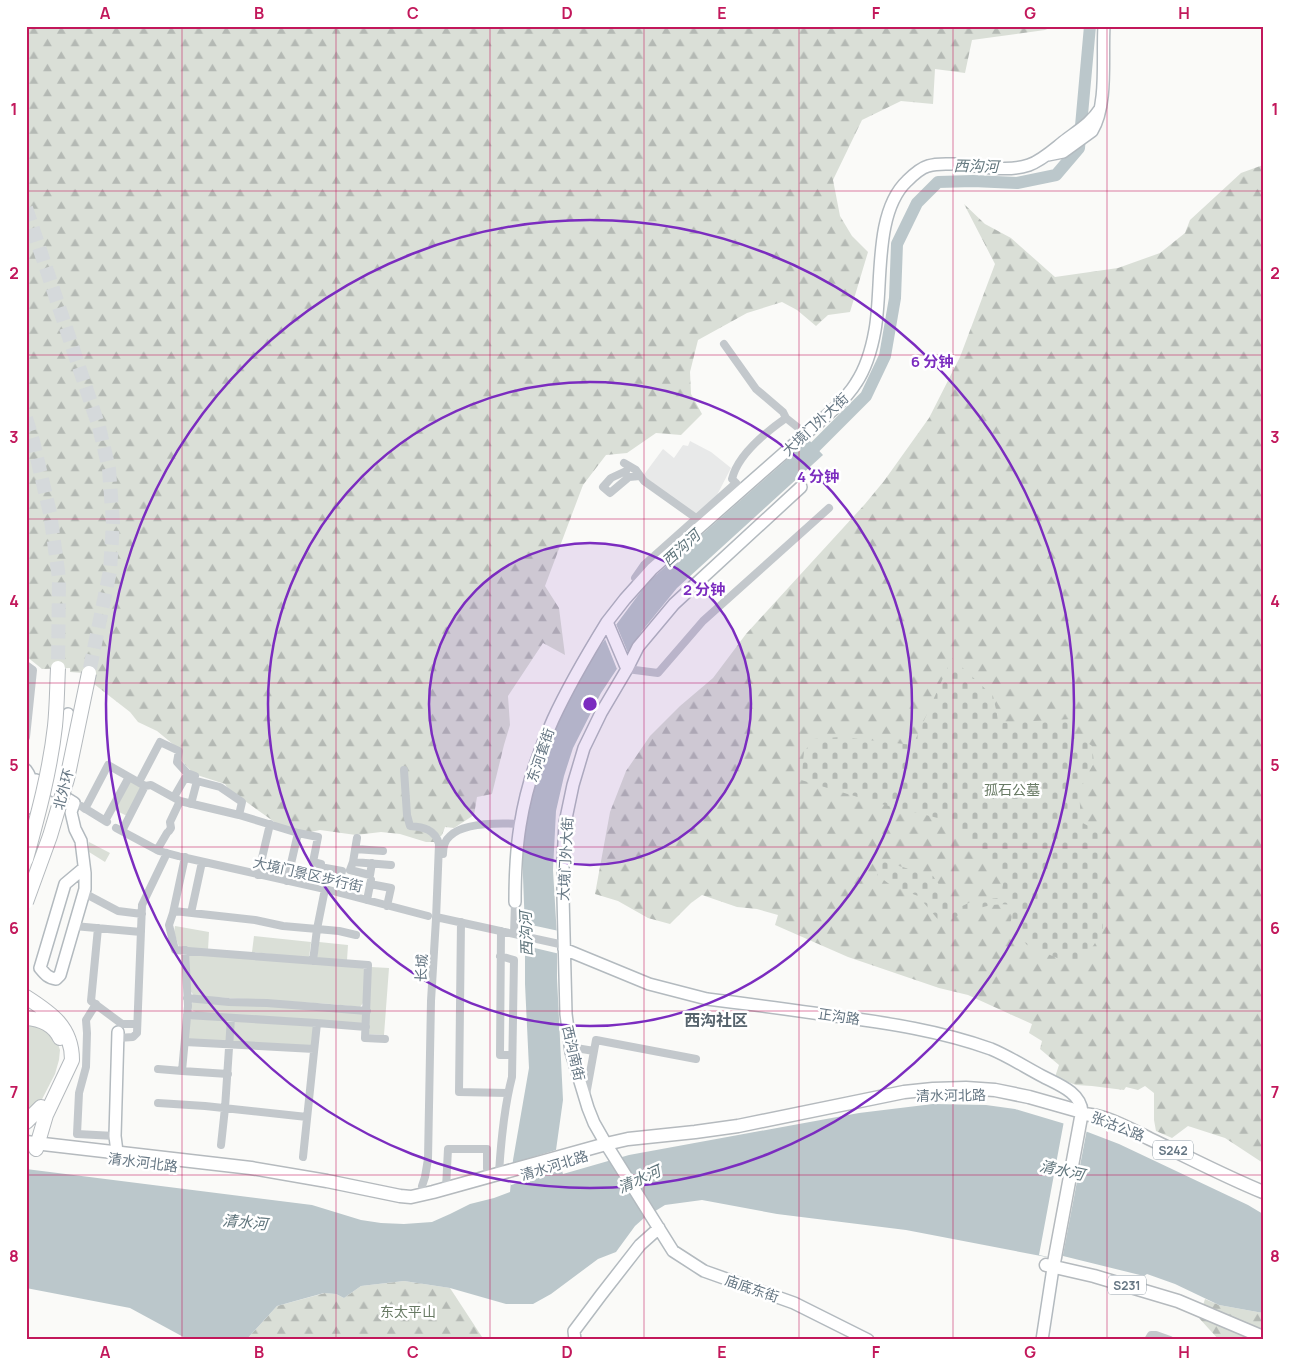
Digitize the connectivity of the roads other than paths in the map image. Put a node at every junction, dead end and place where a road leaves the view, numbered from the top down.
1 (1104, 26) edge
2 (1092, 125) junction
3 (1049, 155) junction
4 (724, 344) dead end
5 (786, 418) junction
6 (806, 434) junction
7 (640, 476) junction
8 (739, 486) junction
9 (801, 487) dead end
10 (829, 508) dead end
11 (696, 518) junction
12 (639, 583) junction
13 (609, 626) junction
14 (26, 665) edge
15 (625, 665) junction
16 (58, 668) tunnel mouth
17 (88, 672) tunnel mouth
18 (68, 714) dead end
19 (26, 737) edge
20 (404, 770) dead end
21 (186, 775) junction
22 (28, 776) edge
23 (129, 777) junction
24 (197, 781) junction
25 (142, 784) junction
26 (210, 784) junction
27 (53, 789) junction
28 (177, 799) junction
29 (74, 803) junction
30 (191, 804) junction
31 (26, 809) edge
32 (85, 809) junction
33 (239, 815) junction
34 (36, 824) junction
35 (270, 824) junction
36 (520, 824) junction
37 (298, 833) junction
38 (50, 836) junction
39 (357, 838) dead end
40 (26, 850) edge
41 (158, 850) junction
42 (355, 850) junction
43 (383, 851) dead end
44 (167, 853) junction
45 (182, 857) junction
46 (26, 859) edge
47 (202, 862) junction
48 (372, 863) junction
49 (391, 865) dead end
50 (352, 866) junction
51 (320, 867) junction
52 (84, 868) junction
53 (342, 871) junction
54 (258, 875) junction
55 (370, 879) junction
56 (287, 881) junction
57 (316, 887) junction
58 (325, 889) junction
59 (84, 892) junction
60 (337, 892) junction
61 (367, 900) junction
62 (26, 902) edge
63 (515, 902) joint
64 (387, 906) junction
65 (26, 912) edge
66 (174, 912) junction
67 (191, 913) junction
68 (142, 914) junction
69 (428, 916) dead end
70 (461, 922) junction
71 (74, 926) junction
72 (98, 928) junction
73 (317, 929) junction
74 (501, 931) junction
75 (141, 932) junction
76 (356, 935) dead end
77 (518, 935) junction
78 (563, 949) junction
79 (185, 950) junction
80 (500, 956) junction
81 (313, 961) junction
82 (26, 997) edge
83 (187, 998) junction
84 (96, 1004) junction
85 (366, 1011) junction
86 (34, 1014) edge
87 (187, 1014) junction
88 (231, 1018) junction
89 (317, 1023) junction
90 (137, 1024) junction
91 (366, 1027) junction
92 (118, 1035) joint
93 (384, 1039) dead end
94 (185, 1042) junction
95 (229, 1044) junction
96 (570, 1047) junction
97 (314, 1049) junction
98 (594, 1050) junction
99 (512, 1055) junction
100 (696, 1059) dead end
101 (158, 1069) dead end
102 (182, 1071) junction
103 (228, 1074) junction
104 (508, 1093) junction
105 (585, 1098) junction
106 (158, 1103) dead end
107 (42, 1107) junction
108 (226, 1108) junction
109 (307, 1117) junction
110 (1078, 1117) junction
111 (26, 1122) edge
112 (115, 1136) junction
113 (31, 1145) edge
114 (221, 1145) dead end
115 (610, 1149) junction
116 (117, 1152) junction
117 (303, 1157) dead end
118 (501, 1175) junction
119 (422, 1186) dead end
120 (446, 1188) junction
121 (1263, 1192) edge
122 (652, 1217) joint
123 (659, 1228) junction
124 (1052, 1264) junction
125 (1263, 1337) edge
126 (575, 1340) edge
127 (868, 1340) edge
128 (1042, 1340) edge
129 (1148, 1340) edge
130 (1170, 1340) edge

1 - 2 street, 大境门外大街
2 - 3 street, 大境门外大街
2 - 3 street, 大境门外大街
3 - 6 street, 大境门外大街
4 - 5 street
5 - 6 street
5 - 8 street
6 - 8 street, 大境门外大街
7 - 7 street
7 - 11 street
8 - 11 street
8 - 12 street, 大境门外大街
9 - 15 street, 大境门外大街
10 - 15 street
11 - 12 street
12 - 13 street, 大境门外大街
13 - 15 street
13 - 36 street, 东河套街
14 - 19 street
15 - 78 street, 大境门外大街
16 - 34 highway, 北外环, bridge
17 - 38 highway, 北外环, bridge
18 - 27 street
20 - 119 street, 长城
21 - 24 street
21 - 25 street
21 - 26 street
21 - 28 street
22 - 27 street
22 - 31 street
23 - 25 street
23 - 32 street
23 - 32 street
24 - 26 street
24 - 30 street
25 - 28 street
25 - 41 street, 大境门景区步行街
26 - 33 street
27 - 29 street
28 - 30 street
28 - 41 street
29 - 32 street
29 - 52 street
30 - 33 street
33 - 35 street
34 - 40 highway, bridge
34 - 46 highway, 北外环, bridge
35 - 37 street
35 - 54 street
36 - 63 street, 东河套街
36 - 70 street
37 - 51 street
37 - 56 street
38 - 62 highway, 北外环, bridge
38 - 65 highway, bridge
39 - 42 street
41 - 44 street, 大境门景区步行街
42 - 43 street
42 - 50 street
44 - 45 street, 大境门景区步行街
44 - 68 street
45 - 47 street, 大境门景区步行街
45 - 66 street
47 - 54 street, 大境门景区步行街
47 - 67 street
48 - 49 street
48 - 50 street
48 - 55 street
50 - 53 street
50 - 55 street
51 - 53 street
51 - 57 street
52 - 59 street
52 - 71 street
53 - 60 street
54 - 56 street, 大境门景区步行街
55 - 61 street
55 - 64 street
56 - 57 street, 大境门景区步行街
57 - 58 street, 大境门景区步行街
58 - 60 street, 大境门景区步行街
58 - 73 street
59 - 68 street
59 - 71 street
60 - 61 street, 大境门景区步行街
61 - 64 street, 大境门景区步行街
63 - 77 street
64 - 69 street, 大境门景区步行街
66 - 67 street
66 - 79 street
67 - 73 street
68 - 75 street
70 - 74 street
70 - 104 street
71 - 72 street
72 - 75 street
72 - 84 street
73 - 76 street
73 - 81 street
74 - 77 street
74 - 80 street
75 - 90 street
77 - 78 street
78 - 96 street, 西沟南街
78 - 110 street, 正沟路
79 - 81 street
79 - 83 street
80 - 99 street
80 - 99 street
81 - 85 street
82 - 86 highway
83 - 85 street
83 - 87 street
84 - 90 street
84 - 112 street
85 - 91 street
86 - 107 highway
86 - 113 highway
87 - 88 street
87 - 94 street
88 - 89 street
88 - 95 street
89 - 91 street
89 - 97 street
90 - 92 street
91 - 93 street
92 - 112 street
94 - 95 street
94 - 102 street
95 - 97 street
95 - 103 street
96 - 98 street
96 - 105 street, 西沟南街
97 - 109 street
98 - 100 street
98 - 105 street
99 - 104 street
101 - 102 street
102 - 103 street
103 - 108 street
104 - 118 street
105 - 115 street, 西沟南街
106 - 108 street
107 - 111 highway
107 - 113 highway
108 - 109 street
108 - 114 street
109 - 117 street
110 - 115 main road, 清水河北路
110 - 121 main road, 张沽公路 / S242
110 - 124 main road
112 - 116 street
113 - 116 main road, 清水河北路
113 - 118 main road, 清水河北路
115 - 118 main road, 清水河北路
115 - 122 street, 西沟南街
116 - 120 main road, 清水河北路
118 - 120 main road, 清水河北路
118 - 120 street
122 - 123 street, 庙底东街
123 - 126 street
123 - 127 street, 庙底东街
124 - 125 main road, S231
124 - 128 street
129 - 130 street

